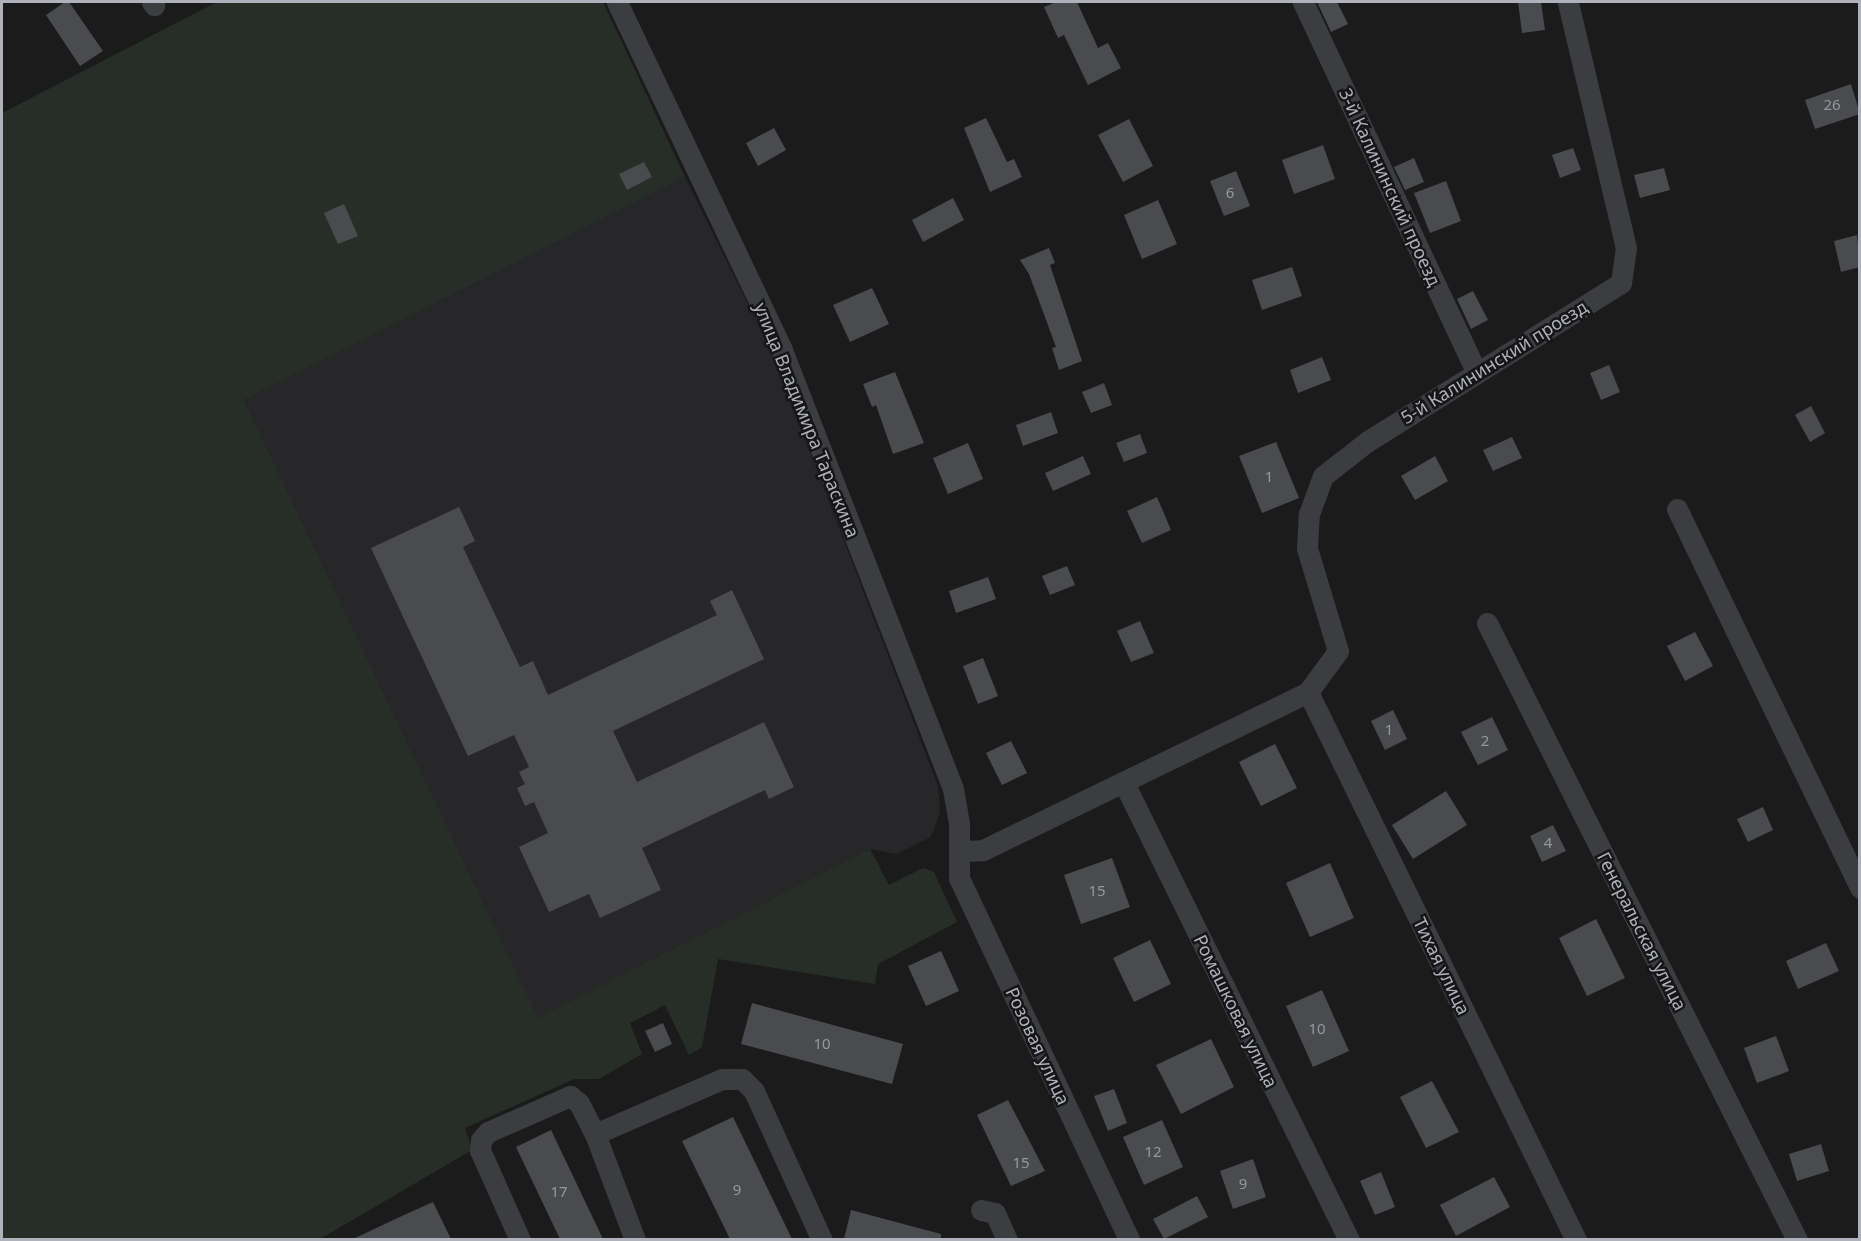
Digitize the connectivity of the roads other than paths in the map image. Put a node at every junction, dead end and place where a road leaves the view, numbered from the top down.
1 (617, 2) edge
2 (1303, 2) edge
3 (1568, 2) edge
4 (1477, 373) junction
5 (1677, 509) dead end
6 (1488, 623) dead end
7 (1308, 692) junction
8 (1124, 783) junction
9 (959, 851) junction
10 (1860, 888) edge
11 (595, 1134) junction
12 (981, 1210) dead end
13 (520, 1239) edge
14 (635, 1239) edge
15 (822, 1239) edge
16 (1007, 1239) edge
17 (1129, 1239) edge
18 (1349, 1239) edge
19 (1576, 1239) edge
20 (1797, 1239) edge

1 - 9 street, улица Владимира Тараскина
2 - 4 street, 3-й Калининский проезд
3 - 4 street, 5-й Калининский проезд
4 - 7 street, 5-й Калининский проезд
5 - 10 street
6 - 20 street, Генеральская улица
7 - 8 street
7 - 19 street, Тихая улица
8 - 9 street
8 - 18 street, Ромашковая улица
9 - 17 street, Розовая улица
11 - 13 street
11 - 14 street
11 - 15 street
12 - 16 street

